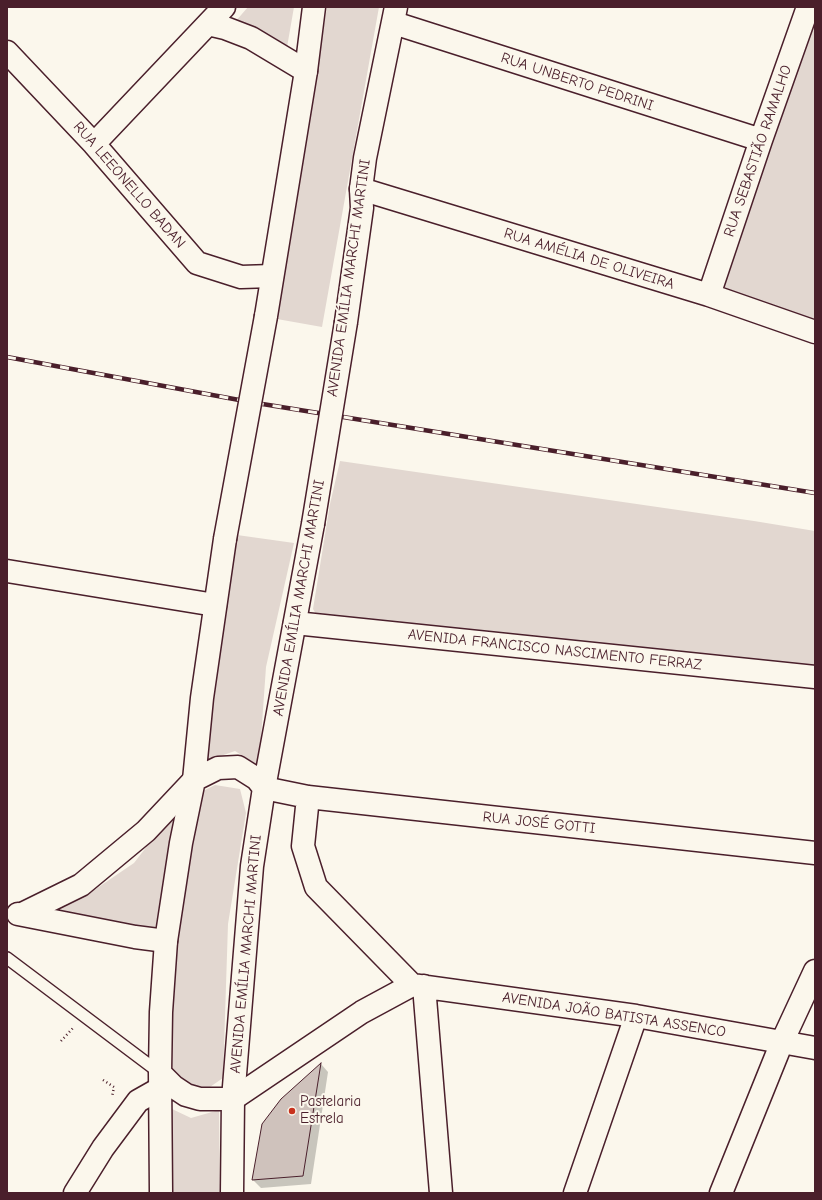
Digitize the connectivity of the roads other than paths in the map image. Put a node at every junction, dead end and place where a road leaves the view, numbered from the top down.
1 (224, 7) edge
2 (314, 7) edge
3 (808, 7) edge
4 (395, 15) edge
5 (208, 24) junction
6 (7, 52) edge
7 (306, 70) junction
8 (761, 140) junction
9 (94, 144) junction
10 (361, 189) junction
11 (272, 276) junction
12 (709, 295) junction
13 (815, 332) edge
14 (7, 572) edge
15 (215, 605) junction
16 (295, 623) junction
17 (815, 677) edge
18 (194, 780) junction
19 (264, 788) junction
20 (308, 797) junction
21 (815, 853) edge
22 (14, 914) edge
23 (166, 941) junction
24 (7, 958) edge
25 (815, 971) edge
26 (418, 985) junction
27 (636, 1016) junction
28 (782, 1042) junction
29 (815, 1048) edge
30 (161, 1080) junction
31 (233, 1099) junction
32 (75, 1193) edge
33 (161, 1193) edge
34 (232, 1193) edge
35 (441, 1193) edge
36 (575, 1193) edge
37 (721, 1193) edge

1 - 5 street
2 - 7 street
3 - 8 street, RUA SEBASTIÃO RAMALHO
4 - 8 street, RUA UNBERTO PEDRINI
4 - 10 street, AVENIDA EMÍLIA MARCHI MARTINI
5 - 7 street
5 - 9 street
6 - 9 street, RUA LEEONELLO BADAN
7 - 11 street
8 - 12 street, RUA SEBASTIÃO RAMALHO
9 - 11 street, RUA LEEONELLO BADAN
10 - 12 street, RUA AMÉLIA DE OLIVEIRA
10 - 16 street, AVENIDA EMÍLIA MARCHI MARTINI, bridge
11 - 15 street, bridge
12 - 13 street, RUA AMÉLIA DE OLIVEIRA
14 - 15 street
15 - 18 street
16 - 17 street, AVENIDA FRANCISCO NASCIMENTO FERRAZ
16 - 19 street, AVENIDA EMÍLIA MARCHI MARTINI
18 - 19 street
18 - 22 street
18 - 23 street
19 - 20 street, RUA JOSÉ GOTTI
19 - 31 street, AVENIDA EMÍLIA MARCHI MARTINI
20 - 21 street, RUA JOSÉ GOTTI
20 - 26 street
22 - 23 street
23 - 30 street
24 - 30 lane
25 - 28 street
26 - 27 street, AVENIDA JOÃO BATISTA ASSENCO
26 - 31 street
26 - 35 street
27 - 28 street, AVENIDA JOÃO BATISTA ASSENCO
27 - 36 street
28 - 29 street, AVENIDA JOÃO BATISTA ASSENCO
28 - 37 street
30 - 31 street
30 - 32 street
30 - 33 street
31 - 34 street, AVENIDA EMÍLIA MARCHI MARTINI

